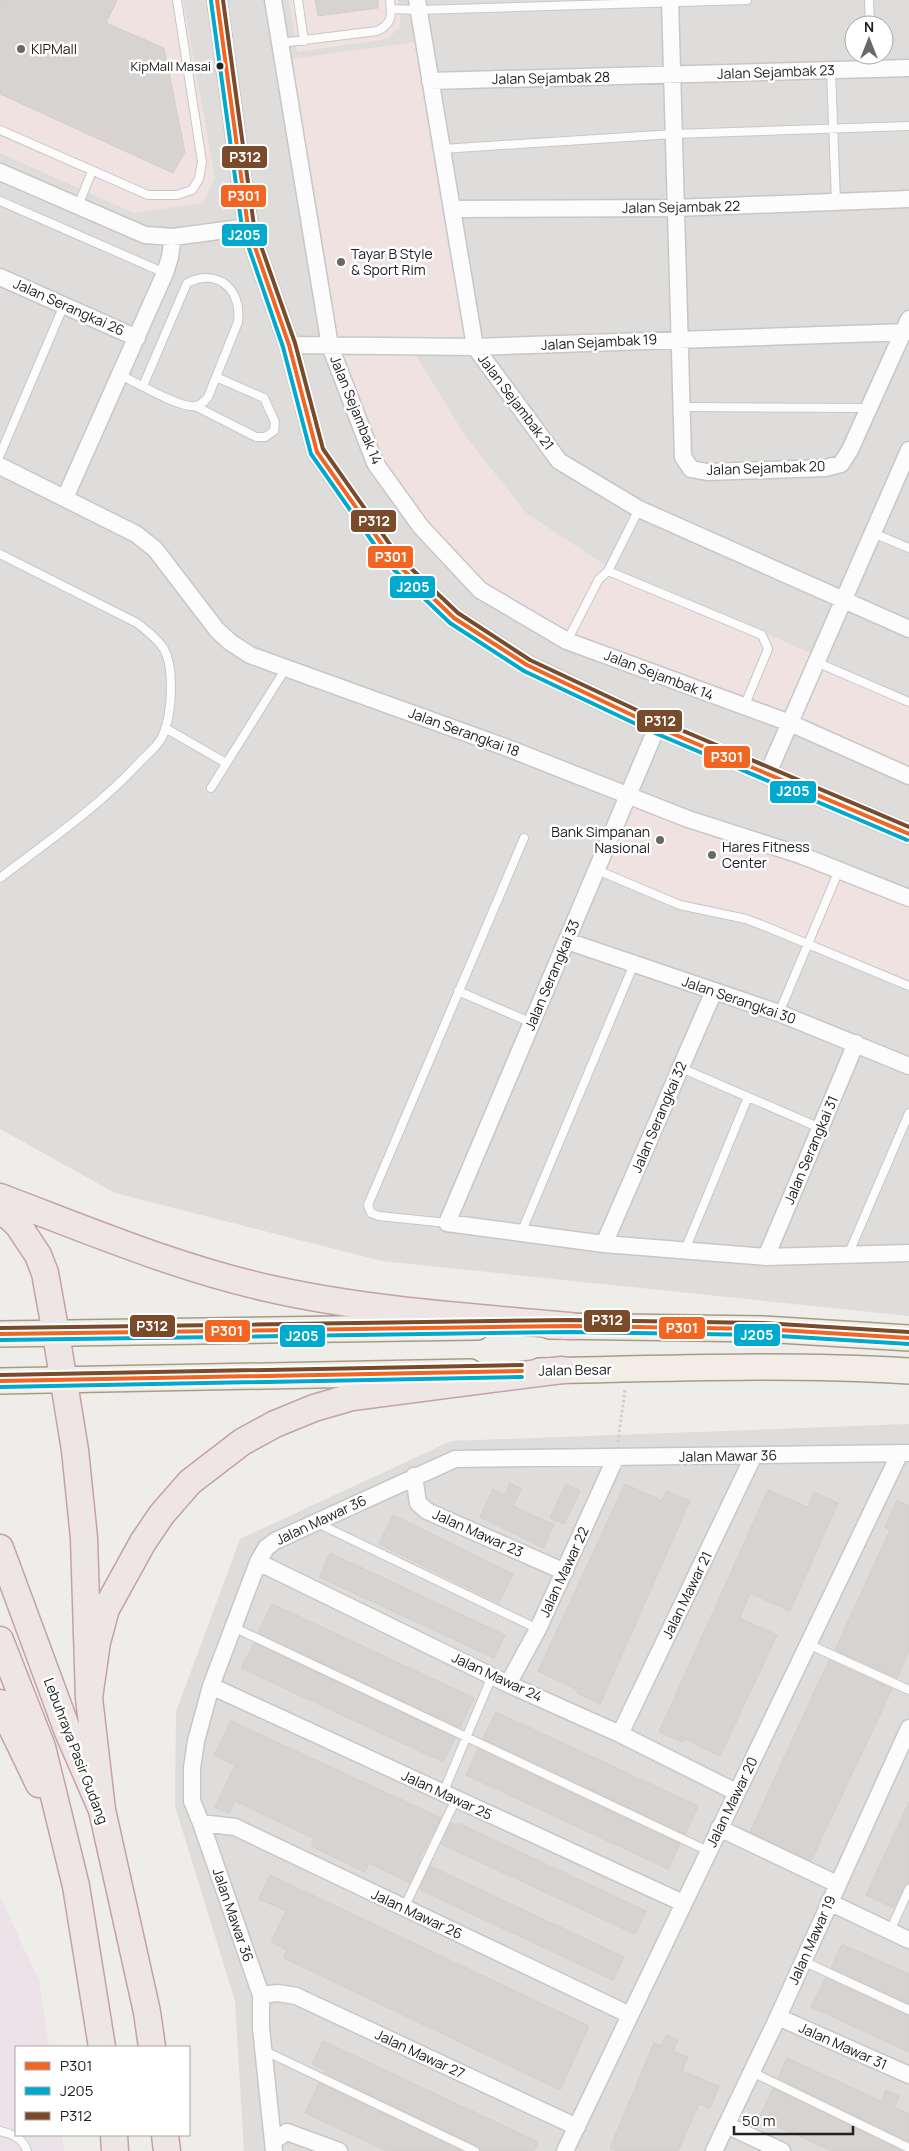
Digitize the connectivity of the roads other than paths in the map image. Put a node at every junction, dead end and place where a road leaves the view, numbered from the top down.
1 (177, 0) edge
2 (217, 0) edge
3 (273, 0) edge
4 (298, 0) edge
5 (390, 0) edge
6 (747, 0) edge
7 (869, 0) edge
8 (670, 1) edge
9 (418, 5) edge
10 (391, 9) junction
11 (870, 15) edge
12 (304, 40) junction
13 (280, 43) junction
14 (856, 65) edge
15 (890, 65) edge
16 (909, 68) edge
17 (831, 70) junction
18 (672, 75) junction
19 (430, 81) junction
20 (909, 126) edge
21 (835, 129) junction
22 (0, 130) edge
23 (674, 134) junction
24 (442, 148) junction
25 (92, 171) junction
26 (0, 172) edge
27 (909, 199) edge
28 (0, 200) edge
29 (836, 202) junction
30 (77, 206) junction
31 (676, 208) junction
32 (452, 209) junction
33 (248, 226) junction
34 (173, 237) junction
35 (165, 273) junction
36 (1, 280) edge
37 (64, 304) junction
38 (907, 327) edge
39 (137, 338) junction
40 (680, 338) junction
41 (289, 345) junction
42 (330, 346) junction
43 (475, 347) junction
44 (120, 375) junction
45 (216, 377) junction
46 (143, 386) junction
47 (195, 406) junction
48 (682, 407) junction
49 (869, 408) junction
50 (909, 450) edge
51 (0, 454) edge
52 (0, 466) edge
53 (902, 486) edge
54 (64, 498) junction
55 (639, 509) junction
56 (872, 533) junction
57 (909, 548) edge
58 (0, 554) edge
59 (608, 571) junction
60 (842, 600) junction
61 (909, 629) edge
62 (567, 641) junction
63 (816, 662) junction
64 (286, 668) junction
65 (909, 702) edge
66 (744, 707) junction
67 (790, 723) junction
68 (657, 727) junction
69 (165, 728) junction
70 (226, 763) junction
71 (768, 773) junction
72 (909, 776) edge
73 (211, 788) dead end
74 (628, 796) junction
75 (909, 834) edge
76 (524, 838) dead end
77 (597, 870) junction
78 (839, 870) junction
79 (0, 878) edge
80 (909, 898) edge
81 (566, 941) junction
82 (807, 944) junction
83 (634, 964) junction
84 (909, 986) edge
85 (458, 991) junction
86 (714, 991) junction
87 (779, 1013) junction
88 (532, 1023) junction
89 (856, 1043) junction
90 (909, 1066) edge
91 (680, 1068) junction
92 (748, 1097) junction
93 (909, 1113) edge
94 (820, 1128) junction
95 (0, 1197) edge
96 (0, 1208) edge
97 (447, 1223) junction
98 (521, 1233) junction
99 (604, 1244) junction
100 (685, 1250) junction
101 (909, 1253) edge
102 (848, 1255) junction
103 (766, 1257) junction
104 (570, 1326) junction
105 (0, 1334) edge
106 (56, 1334) junction
107 (909, 1338) edge
108 (562, 1370) junction
109 (909, 1371) edge
110 (1, 1381) edge
111 (63, 1381) junction
112 (905, 1453) edge
113 (754, 1455) junction
114 (616, 1457) junction
115 (414, 1476) junction
116 (315, 1522) junction
117 (0, 1548) edge
118 (258, 1562) junction
119 (565, 1572) junction
120 (234, 1627) junction
121 (538, 1628) junction
122 (0, 1640) edge
123 (808, 1644) junction
124 (492, 1676) junction
125 (508, 1684) junction
126 (212, 1686) junction
127 (909, 1690) edge
128 (89, 1698) junction
129 (0, 1703) edge
130 (909, 1728) edge
131 (620, 1734) junction
132 (466, 1737) junction
133 (736, 1792) junction
134 (449, 1796) junction
135 (102, 1810) junction
136 (201, 1823) junction
137 (719, 1828) junction
138 (708, 1851) junction
139 (837, 1884) junction
140 (76, 1886) junction
141 (909, 1889) edge
142 (829, 1902) junction
143 (683, 1903) junction
144 (404, 1908) junction
145 (890, 1931) junction
146 (909, 1940) edge
147 (802, 1961) junction
148 (261, 1995) junction
149 (909, 2010) edge
150 (630, 2015) junction
151 (778, 2017) junction
152 (102, 2046) edge
153 (152, 2046) edge
154 (263, 2050) junction
155 (752, 2072) junction
156 (909, 2075) edge
157 (726, 2125) junction
158 (577, 2126) junction
159 (0, 2131) edge
160 (114, 2136) edge
161 (165, 2136) edge
162 (274, 2146) edge
163 (909, 2148) edge
164 (27, 2151) edge
165 (115, 2151) edge
166 (167, 2151) edge
167 (339, 2151) edge
168 (475, 2151) edge
169 (565, 2151) edge
170 (714, 2151) edge
171 (782, 2151) edge

1 - 25 lane
2 - 33 street
3 - 13 street, Jalan Sejambak 14
4 - 12 lane
5 - 10 lane
6 - 8 lane
7 - 11 lane
8 - 9 lane
8 - 18 street
9 - 10 lane
9 - 19 street, Jalan Sejambak 21
10 - 12 lane
12 - 13 lane
13 - 42 street, Jalan Sejambak 14
14 - 17 street, Jalan Sejambak 23
15 - 16 street, Jalan Sejambak 23
17 - 18 street, Jalan Sejambak 23
17 - 21 lane
18 - 19 street, Jalan Sejambak 28
18 - 23 street
19 - 24 street, Jalan Sejambak 21
20 - 21 lane
21 - 23 lane
21 - 29 lane
22 - 25 lane
23 - 24 lane
23 - 31 street
24 - 32 street, Jalan Sejambak 21
25 - 30 lane
26 - 30 street
27 - 29 street, Jalan Sejambak 22
28 - 35 lane
29 - 31 street, Jalan Sejambak 22
30 - 34 street
31 - 32 street, Jalan Sejambak 22
31 - 40 street
32 - 43 street, Jalan Sejambak 21
33 - 34 street
33 - 41 street
34 - 35 street
35 - 39 street
36 - 37 street, Jalan Serangkai 26
37 - 39 street, Jalan Serangkai 26
37 - 51 lane
38 - 40 street, Jalan Sejambak 19
38 - 49 street
39 - 44 street
40 - 43 street, Jalan Sejambak 19
40 - 48 street
41 - 42 street, Jalan Sejambak 19
41 - 68 street
42 - 43 street, Jalan Sejambak 19
42 - 62 street, Jalan Sejambak 14
43 - 55 street, Jalan Sejambak 21
44 - 46 lane
44 - 54 street
45 - 46 lane
45 - 47 lane
45 - 47 lane
46 - 47 lane
48 - 49 lane
48 - 49 street, Jalan Sejambak 20
50 - 53 street
52 - 54 street, Jalan Serangkai 18
53 - 56 street
54 - 64 street, Jalan Serangkai 18
55 - 59 lane
55 - 60 street, Jalan Sejambak 21
56 - 57 lane
56 - 60 street
58 - 69 lane
59 - 62 lane
59 - 66 lane
60 - 61 street, Jalan Sejambak 21
60 - 63 street
62 - 66 street, Jalan Sejambak 14
63 - 65 lane
63 - 67 street
64 - 70 lane
64 - 74 street, Jalan Serangkai 18
66 - 67 street, Jalan Sejambak 14
67 - 71 street
67 - 72 street, Jalan Sejambak 14
68 - 71 street
68 - 74 street, Jalan Serangkai 33
69 - 70 lane
69 - 79 lane
70 - 73 lane
71 - 75 street
74 - 77 street, Jalan Serangkai 33
74 - 78 street, Jalan Serangkai 18
76 - 85 lane
77 - 81 street, Jalan Serangkai 33
77 - 82 lane
78 - 80 street, Jalan Serangkai 18
78 - 82 lane
81 - 83 street, Jalan Serangkai 30
81 - 88 street, Jalan Serangkai 33
82 - 84 lane
82 - 87 lane
83 - 86 street, Jalan Serangkai 30
83 - 98 lane
85 - 88 lane
85 - 97 lane
86 - 87 street, Jalan Serangkai 30
86 - 91 street, Jalan Serangkai 32
87 - 89 street, Jalan Serangkai 30
88 - 97 street, Jalan Serangkai 33
89 - 90 street, Jalan Serangkai 30
89 - 94 street, Jalan Serangkai 31
91 - 92 lane
91 - 99 street, Jalan Serangkai 32
92 - 94 lane
92 - 100 lane
93 - 102 lane
94 - 103 street, Jalan Serangkai 31
95 - 104 highway
96 - 106 highway
97 - 98 street
98 - 99 street
99 - 100 street
100 - 103 street
101 - 102 street
102 - 103 street
104 - 106 main road
104 - 107 main road
105 - 106 main road
106 - 111 highway
108 - 109 main road, Jalan Besar
108 - 111 main road, Jalan Besar
108 - 128 highway
110 - 111 main road, Jalan Besar
111 - 128 highway
112 - 113 street, Jalan Mawar 36
112 - 123 street, Jalan Mawar 20
113 - 114 street, Jalan Mawar 36
113 - 131 street, Jalan Mawar 21
114 - 115 street, Jalan Mawar 36
114 - 119 street, Jalan Mawar 22
115 - 116 street, Jalan Mawar 36
115 - 119 street, Jalan Mawar 23
116 - 118 street, Jalan Mawar 36
116 - 121 lane
117 - 135 highway, Lebuhraya Pasir Gudang
118 - 120 street, Jalan Mawar 36
118 - 124 street, Jalan Mawar 24
119 - 121 street, Jalan Mawar 22
120 - 126 street, Jalan Mawar 36
120 - 132 lane
121 - 125 street, Jalan Mawar 22
122 - 140 highway
123 - 127 lane
123 - 133 street, Jalan Mawar 20
124 - 125 street, Jalan Mawar 24
124 - 132 lane
125 - 131 street, Jalan Mawar 24
126 - 134 street, Jalan Mawar 25
126 - 136 street, Jalan Mawar 36
128 - 135 highway
129 - 140 highway
130 - 139 street, Jalan Mawar 19
131 - 133 street, Jalan Mawar 24
132 - 134 lane
132 - 138 lane
133 - 137 street, Jalan Mawar 20
134 - 143 street, Jalan Mawar 25
134 - 144 lane
135 - 153 highway, Lebuhraya Pasir Gudang
136 - 144 street, Jalan Mawar 26
136 - 148 street, Jalan Mawar 36
137 - 138 street, Jalan Mawar 20
137 - 139 street
138 - 143 street, Jalan Mawar 20
139 - 142 street, Jalan Mawar 19
140 - 152 highway
141 - 145 lane
142 - 145 street
142 - 147 street, Jalan Mawar 19
143 - 150 street, Jalan Mawar 20
144 - 150 street, Jalan Mawar 26
145 - 146 street
147 - 149 lane
147 - 151 street, Jalan Mawar 19
148 - 154 street, Jalan Mawar 36
148 - 158 street, Jalan Mawar 27
150 - 158 street, Jalan Mawar 20
151 - 155 street, Jalan Mawar 19
151 - 156 street, Jalan Mawar 31
154 - 162 street, Jalan Mawar 36
154 - 168 lane
155 - 157 street, Jalan Mawar 19
155 - 163 lane
157 - 170 street, Jalan Mawar 19
157 - 171 street
158 - 169 street, Jalan Mawar 20
159 - 164 lane
160 - 165 highway
161 - 166 highway
162 - 167 street

